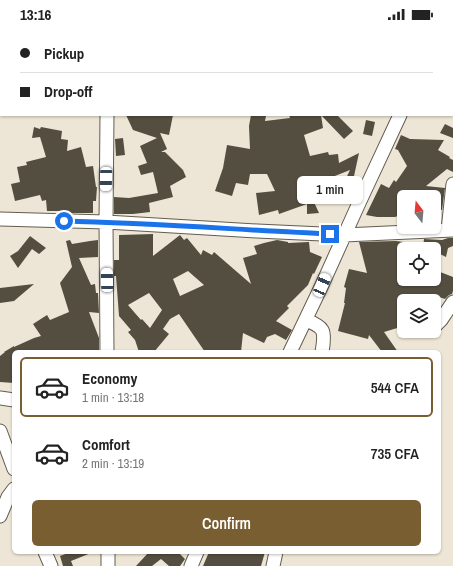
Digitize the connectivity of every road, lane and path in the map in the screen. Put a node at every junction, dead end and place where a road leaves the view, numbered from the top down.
1 (107, 116) edge
2 (400, 116) edge
3 (453, 184) edge
4 (0, 219) edge
5 (106, 222) junction
6 (451, 230) edge
7 (344, 235) junction
8 (453, 302) edge
9 (306, 320) junction
10 (441, 320) edge
11 (107, 350) edge
12 (291, 350) edge
13 (322, 350) edge
14 (0, 398) edge
15 (12, 400) edge
16 (0, 431) edge
17 (12, 464) edge
18 (12, 492) edge
19 (0, 516) edge
20 (46, 554) edge
21 (108, 554) edge
22 (196, 554) edge
23 (276, 554) edge
24 (51, 566) edge
25 (108, 566) edge
26 (191, 566) edge
27 (273, 566) edge

1 - 5 street
2 - 7 street
3 - 6 street
4 - 5 street
5 - 7 street
5 - 11 street
6 - 7 street
7 - 9 street
8 - 10 street
9 - 12 street
9 - 13 street
14 - 15 street
16 - 17 street
18 - 19 street
20 - 24 street
21 - 25 street
22 - 26 street
23 - 27 street

